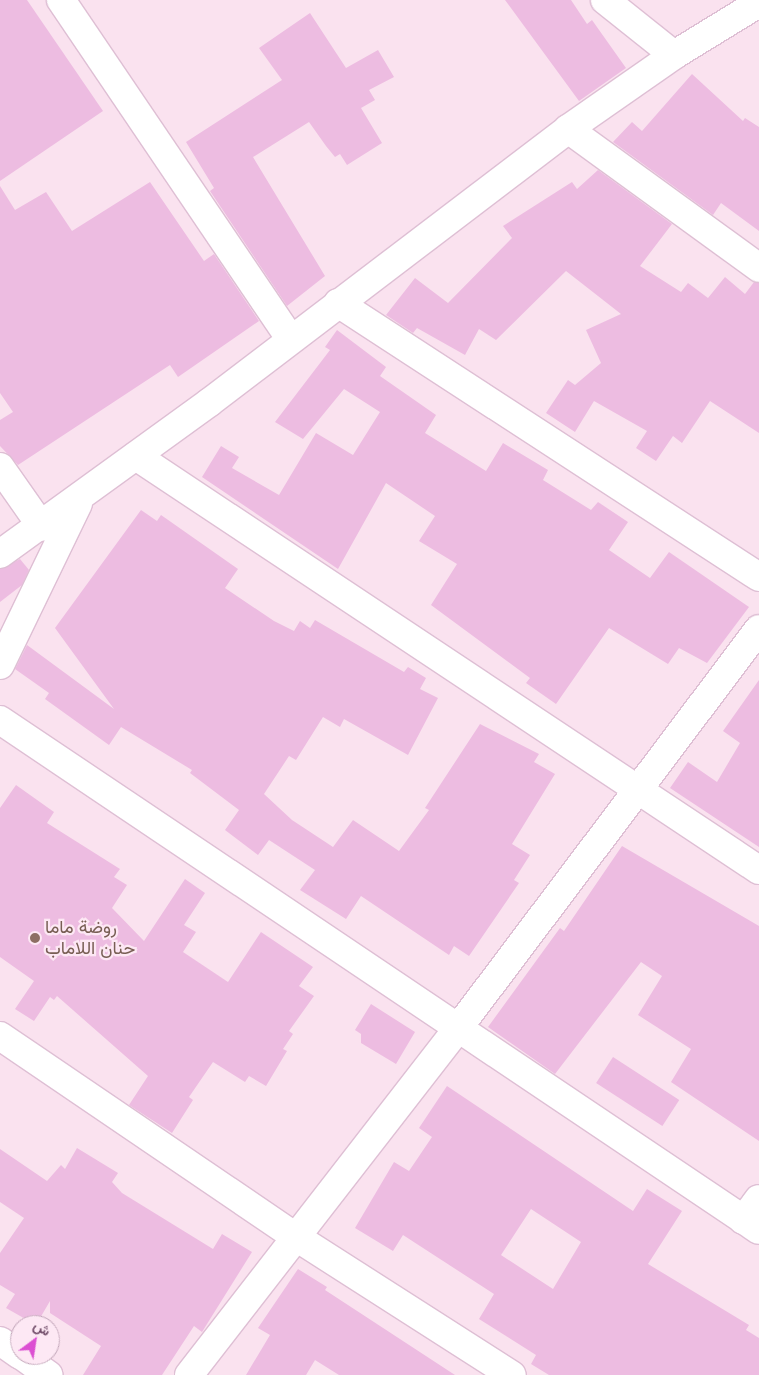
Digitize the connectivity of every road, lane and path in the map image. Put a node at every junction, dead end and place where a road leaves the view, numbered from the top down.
1 (61, 0) edge
2 (605, 0) edge
3 (759, 3) edge
4 (674, 55) junction
5 (568, 129) junction
6 (759, 268) edge
7 (338, 303) junction
8 (289, 338) junction
9 (136, 456) junction
10 (0, 467) edge
11 (80, 499) junction
12 (42, 527) junction
13 (0, 554) edge
14 (759, 577) edge
15 (759, 629) edge
16 (0, 664) edge
17 (0, 720) edge
18 (638, 789) junction
19 (759, 870) edge
20 (459, 1028) junction
21 (0, 1036) edge
22 (754, 1216) edge
23 (296, 1237) junction
24 (35, 1365) edge
25 (50, 1375) edge
26 (189, 1375) edge
27 (512, 1375) edge

1 - 8 street
2 - 4 street
3 - 4 street
4 - 5 street
5 - 6 street
5 - 7 street
7 - 8 street
7 - 14 street
8 - 9 street
9 - 11 street
9 - 18 street
10 - 12 street
11 - 12 street
11 - 16 street
12 - 13 street
15 - 18 street
17 - 20 street
18 - 19 street
18 - 20 street
20 - 22 street
20 - 23 street
21 - 23 street
23 - 26 street
23 - 27 street
24 - 25 street

